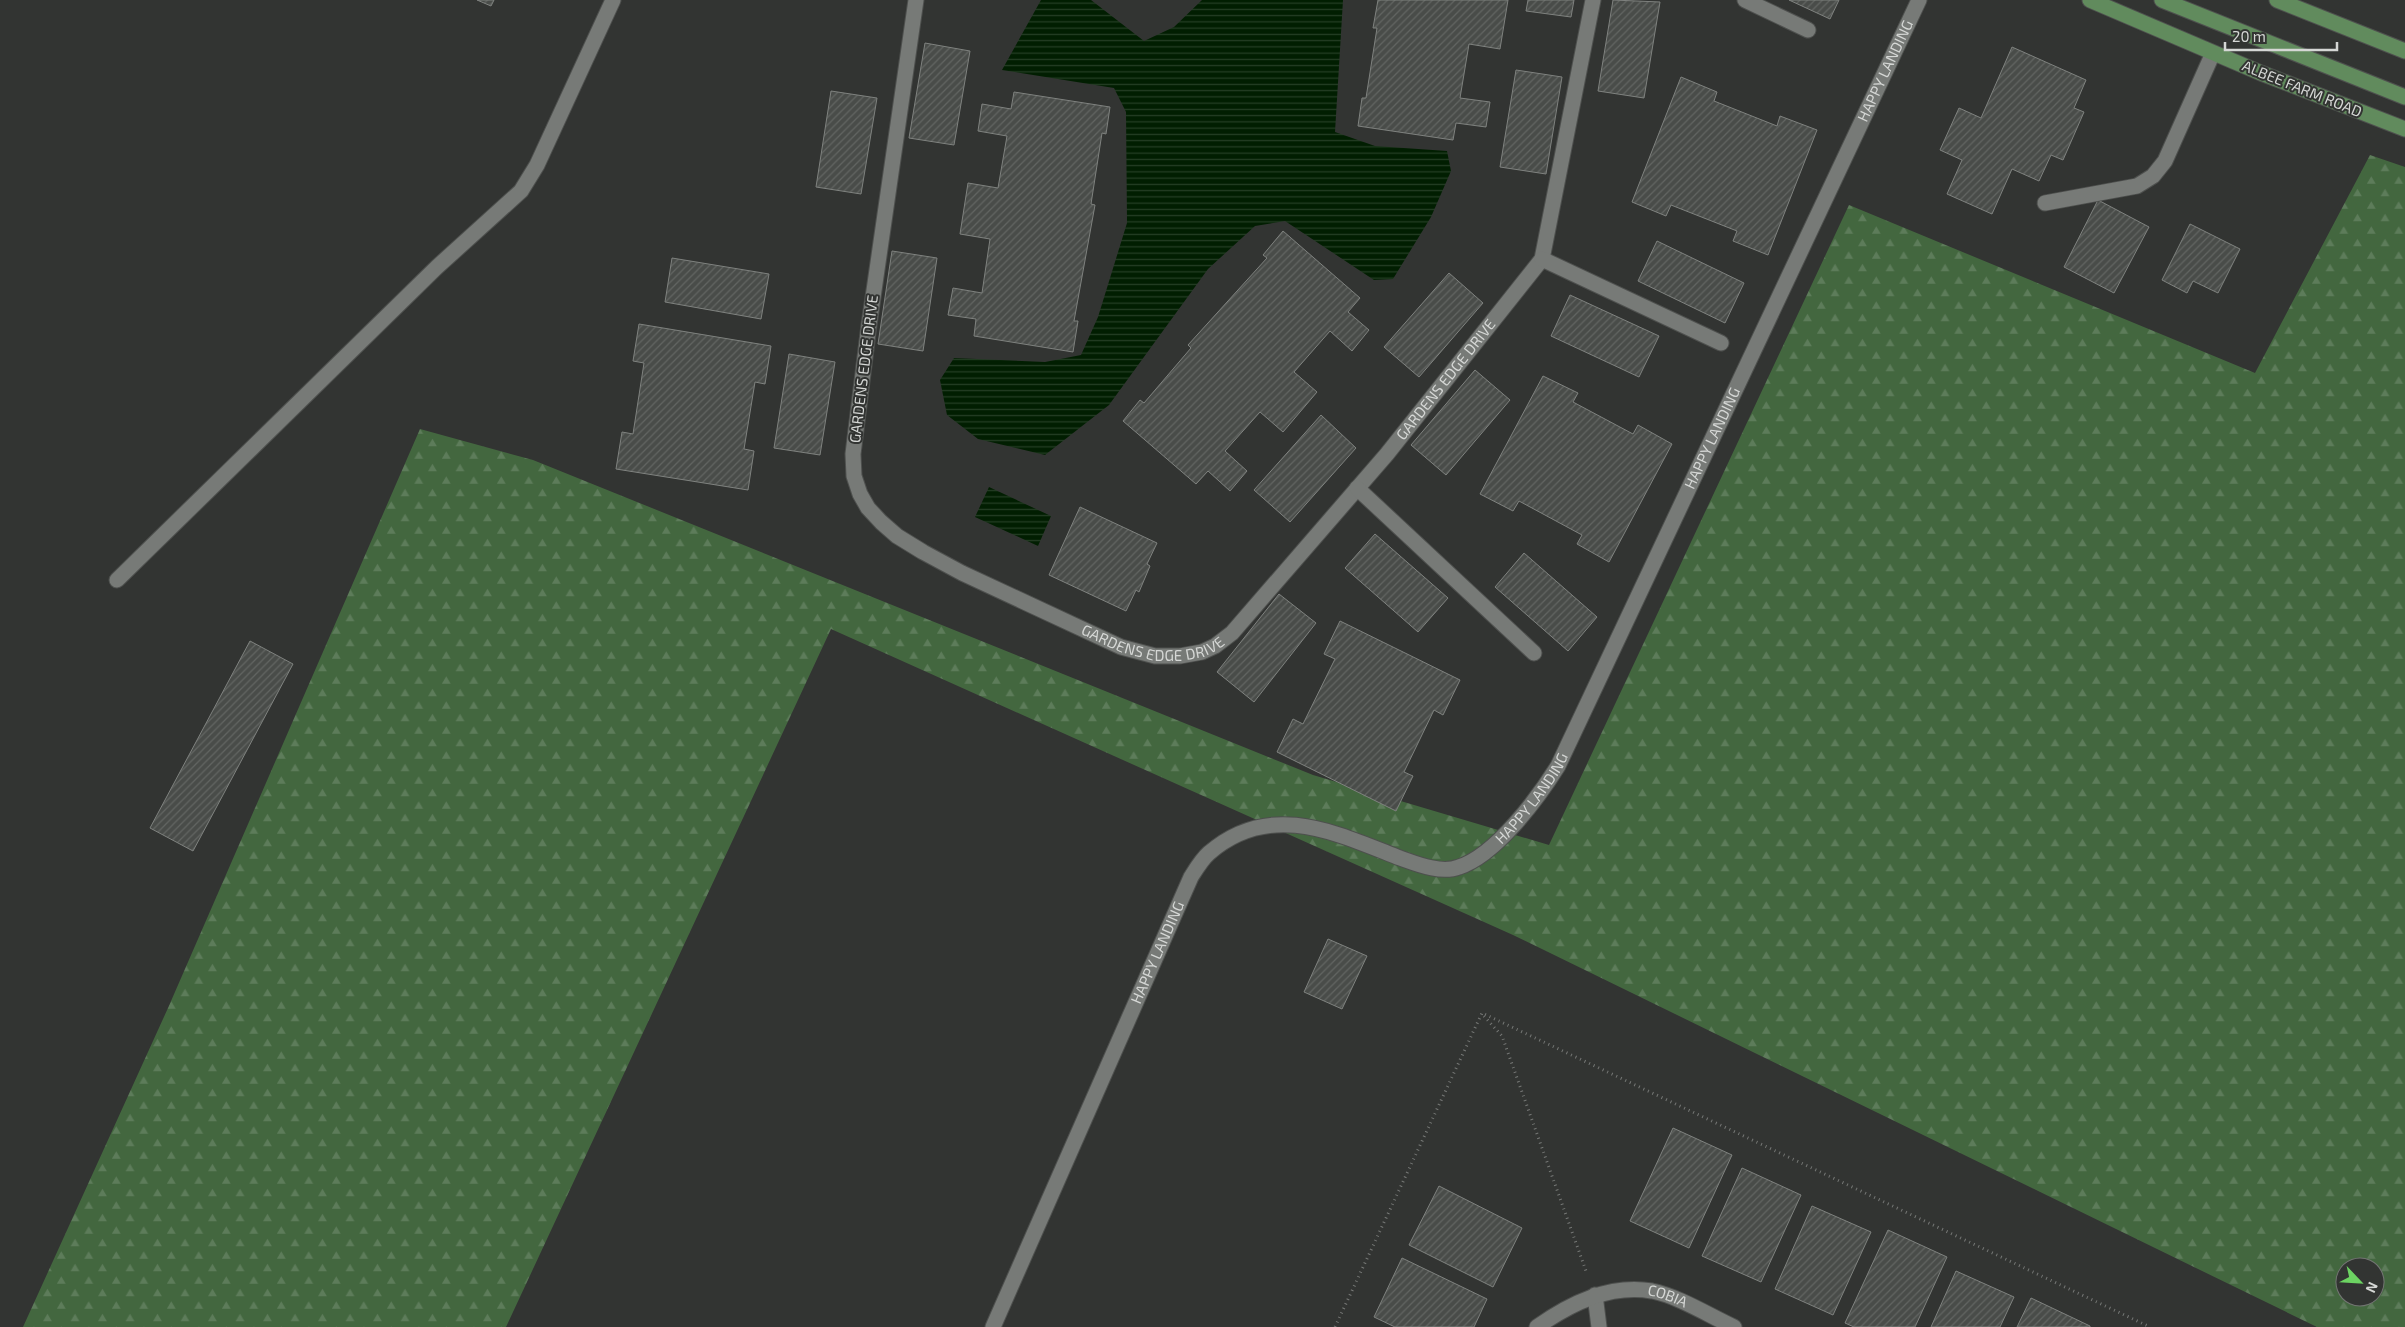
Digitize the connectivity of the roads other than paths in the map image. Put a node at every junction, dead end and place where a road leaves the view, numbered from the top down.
1 (613, 0) edge
2 (916, 0) edge
3 (1593, 0) edge
4 (1745, 0) edge
5 (1919, 0) edge
6 (2090, 0) edge
7 (2162, 0) edge
8 (2277, 0) edge
9 (1808, 30) dead end
10 (2405, 52) edge
11 (2213, 53) junction
12 (2405, 97) edge
13 (2405, 129) edge
14 (2045, 203) dead end
15 (1542, 258) junction
16 (1721, 344) dead end
17 (1357, 488) junction
18 (117, 580) dead end
19 (1534, 653) dead end
20 (1595, 1295) junction
21 (993, 1327) edge
22 (1538, 1327) edge
23 (1599, 1327) edge
24 (1734, 1327) edge

1 - 18 street
2 - 17 street, GARDENS EDGE DRIVE
3 - 15 street, GARDENS EDGE DRIVE
4 - 9 street
5 - 21 street, HAPPY LANDING
6 - 11 main road, ALBEE FARM ROAD
7 - 12 main road
8 - 10 main road
11 - 13 main road, ALBEE FARM ROAD
11 - 14 street
15 - 16 street
15 - 17 street, GARDENS EDGE DRIVE
17 - 19 street
20 - 22 street, COBIA
20 - 23 street
20 - 24 street, COBIA

